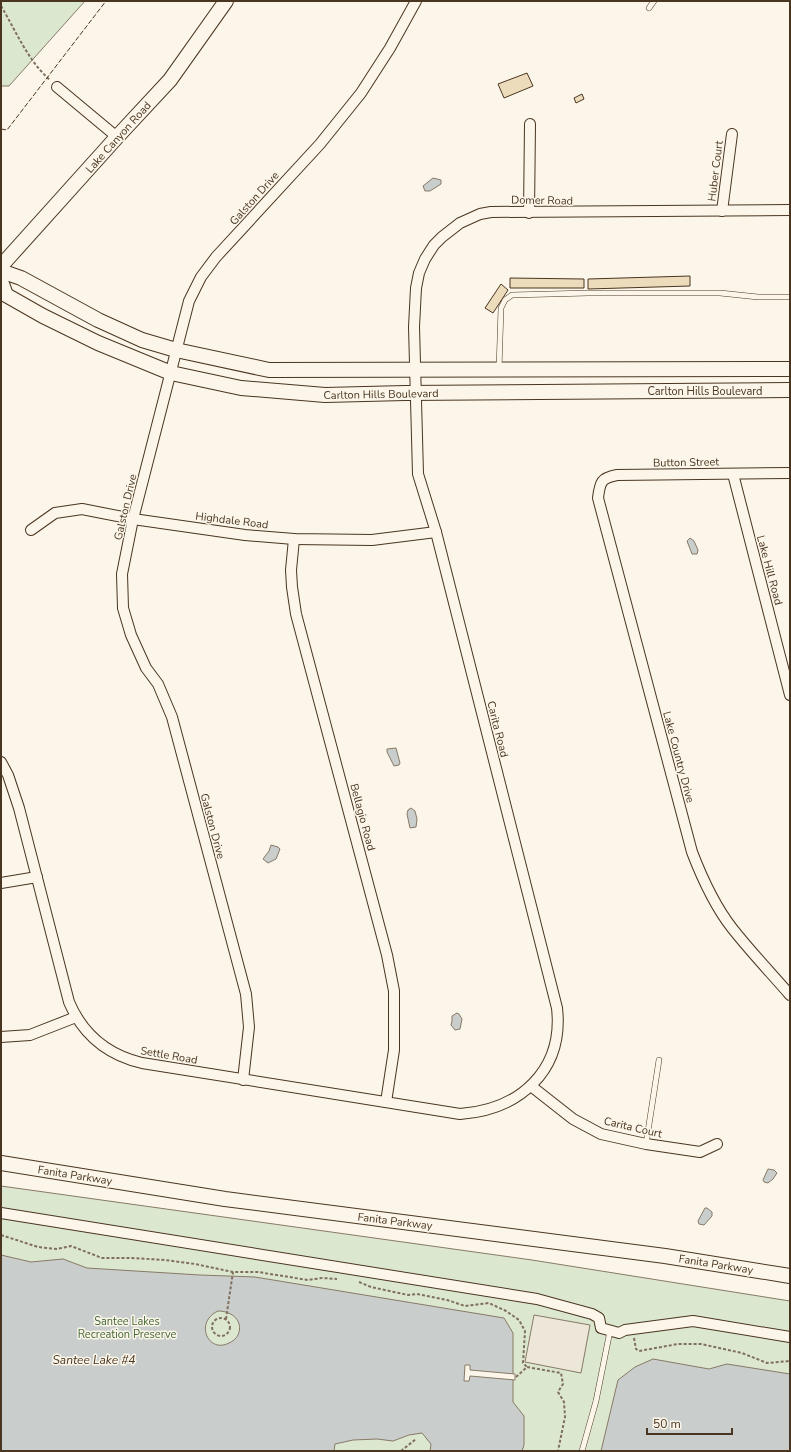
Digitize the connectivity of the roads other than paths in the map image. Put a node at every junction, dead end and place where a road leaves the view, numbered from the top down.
1 (226, 1) edge
2 (416, 1) edge
3 (654, 1) edge
4 (649, 8) dead end
5 (57, 86) road end
6 (530, 124) dead end
7 (732, 134) dead end
8 (117, 137) junction
9 (790, 210) edge
10 (722, 211) junction
11 (529, 212) junction
12 (1, 266) edge
13 (1, 271) edge
14 (1, 281) edge
15 (790, 297) edge
16 (176, 350) junction
17 (790, 369) edge
18 (416, 370) junction
19 (499, 370) junction
20 (171, 373) junction
21 (790, 390) edge
22 (416, 393) junction
23 (790, 473) edge
24 (733, 474) junction
25 (598, 498) joint
26 (133, 518) junction
27 (31, 530) dead end
28 (436, 532) junction
29 (294, 539) junction
30 (790, 695) edge
31 (1, 762) edge
32 (38, 877) junction
33 (1, 883) edge
34 (790, 995) edge
35 (76, 1016) junction
36 (1, 1037) edge
37 (659, 1060) dead end
38 (242, 1080) junction
39 (531, 1086) junction
40 (386, 1102) junction
41 (646, 1144) junction
42 (717, 1144) dead end
43 (1, 1163) edge
44 (1, 1212) edge
45 (790, 1276) edge
46 (610, 1331) junction
47 (790, 1337) edge
48 (582, 1451) edge

1 - 8 street, Lake Canyon Road
2 - 16 street, Galston Drive
3 - 4 lane
5 - 8 street
6 - 11 street
7 - 10 street, Huber Court
8 - 12 street, Lake Canyon Road
9 - 10 street, Domer Road
10 - 11 street, Domer Road
11 - 18 street, Domer Road
13 - 16 street, Carlton Hills Boulevard
14 - 20 street, Carlton Hills Boulevard
15 - 19 lane
16 - 18 street, Carlton Hills Boulevard
16 - 20 street, Galston Drive
17 - 19 street, Carlton Hills Boulevard
18 - 19 street, Carlton Hills Boulevard
18 - 22 street, Carita Road
20 - 22 street, Carlton Hills Boulevard
20 - 26 street, Galston Drive
21 - 22 street, Carlton Hills Boulevard
22 - 28 street, Carita Road
23 - 24 street, Button Street
24 - 25 street, Button Street
24 - 30 street, Lake Hill Road
25 - 34 street, Lake Country Drive
26 - 27 street, Highdale Road
26 - 29 street, Highdale Road
26 - 38 street, Galston Drive
28 - 29 street, Highdale Road
28 - 39 street, Carita Road
29 - 40 street, Bellagio Road
31 - 32 street, Settle Road
32 - 33 street
32 - 35 street, Settle Road
35 - 36 street
35 - 38 street, Settle Road
37 - 41 lane
38 - 40 street, Settle Road
39 - 40 street, Settle Road
39 - 41 street, Carita Court
41 - 42 street, Carita Court
43 - 45 street, Fanita Parkway
44 - 46 street
46 - 47 street
46 - 48 lane

